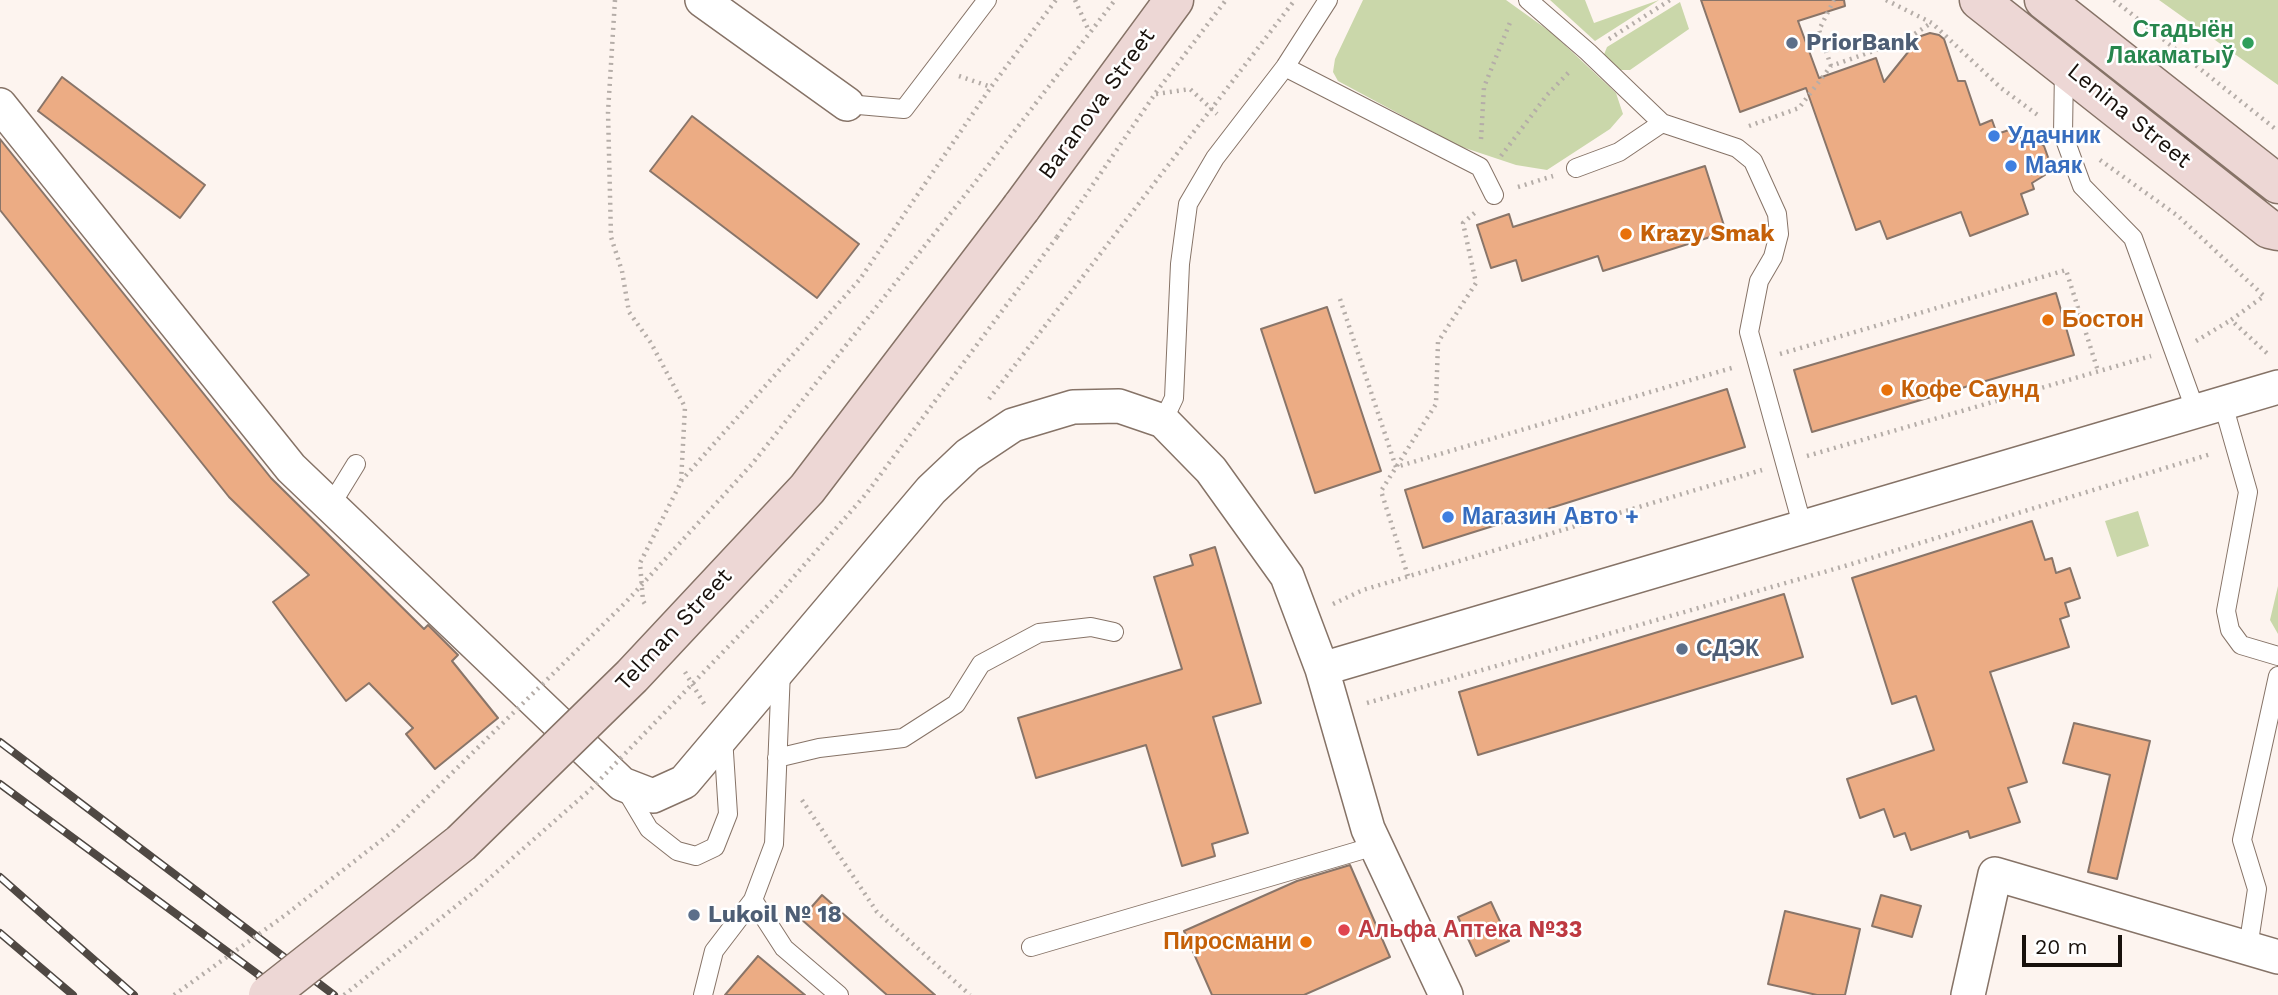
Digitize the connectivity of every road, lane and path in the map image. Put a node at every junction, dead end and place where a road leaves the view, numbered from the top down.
1 (615, 0) edge
2 (702, 0) edge
3 (987, 0) edge
4 (1056, 0) edge
5 (1075, 0) edge
6 (1115, 0) edge
7 (1174, 0) edge
8 (1226, 0) edge
9 (1294, 0) edge
10 (1328, 0) edge
11 (1528, 0) edge
12 (1671, 0) edge
13 (1834, 0) edge
14 (1979, 0) edge
15 (2044, 0) edge
16 (2114, 0) edge
17 (1514, 12) dead end
18 (1932, 23) dead end
19 (1089, 32) junction
20 (1588, 52) junction
21 (2064, 65) junction
22 (1831, 66) junction
23 (1285, 67) junction
24 (935, 69) junction
25 (991, 87) junction
26 (1155, 94) junction
27 (847, 104) joint
28 (0, 105) edge
29 (1210, 108) junction
30 (1662, 123) junction
31 (2278, 131) edge
32 (1709, 141) junction
33 (1480, 167) junction
34 (1576, 168) joint
35 (2278, 184) edge
36 (1494, 195) junction
37 (1021, 208) joint
38 (2278, 231) edge
39 (1057, 237) dead end
40 (2264, 296) dead end
41 (1340, 299) dead end
42 (1757, 361) junction
43 (2278, 364) edge
44 (2098, 371) dead end
45 (2278, 387) edge
46 (2210, 408) junction
47 (1163, 421) junction
48 (982, 445) junction
49 (2236, 447) junction
50 (356, 464) dead end
51 (1396, 467) junction
52 (681, 482) junction
53 (329, 508) junction
54 (1803, 528) junction
55 (1408, 576) dead end
56 (650, 612) dead end
57 (1114, 632) dead end
58 (2278, 656) edge
59 (782, 667) junction
60 (683, 668) dead end
61 (1322, 669) junction
62 (2278, 676) edge
63 (1335, 713) junction
64 (723, 736) junction
65 (777, 761) junction
66 (622, 785) junction
67 (1375, 846) junction
68 (753, 900) junction
69 (1031, 947) dead end
70 (2263, 952) edge
71 (174, 995) edge
72 (268, 995) edge
73 (703, 995) edge
74 (839, 995) edge
75 (970, 995) edge
76 (1446, 995) edge
77 (1968, 995) edge

1 - 52 path
2 - 27 street
3 - 24 lane
4 - 25 path
5 - 19 path
6 - 19 path
7 - 37 main road, Baranova Street
8 - 26 path
9 - 29 path
10 - 23 lane
11 - 20 lane
12 - 20 path
13 - 22 path
14 - 21 main road, Lenina Street
15 - 35 main road, Lenina Street
16 - 31 path
17 - 33 path
18 - 22 path
19 - 71 path, bridge
20 - 30 lane
20 - 33 path
21 - 38 main road, Lenina Street
21 - 46 lane
22 - 32 path
23 - 33 lane
23 - 47 lane
24 - 25 path
24 - 27 lane
25 - 52 path
26 - 29 path
26 - 39 path
28 - 53 street
29 - 48 path
30 - 32 lane
30 - 34 lane
32 - 42 lane
33 - 36 lane
34 - 36 path
36 - 51 path
37 - 72 main road, Telman Street, bridge
40 - 43 path
41 - 51 path
42 - 44 path
42 - 51 path
42 - 54 lane
45 - 46 street
46 - 49 lane
46 - 54 street
47 - 48 street
47 - 61 street
48 - 59 street
49 - 58 lane
49 - 63 path
50 - 53 lane
51 - 55 path
52 - 56 path
53 - 66 street
54 - 61 street
57 - 65 lane
59 - 64 street
59 - 65 lane
60 - 64 path
61 - 63 street
62 - 70 lane
63 - 67 street
64 - 66 street
64 - 66 lane
65 - 68 lane
65 - 75 path
67 - 69 lane
67 - 76 street
68 - 73 lane
68 - 74 lane
70 - 77 street

